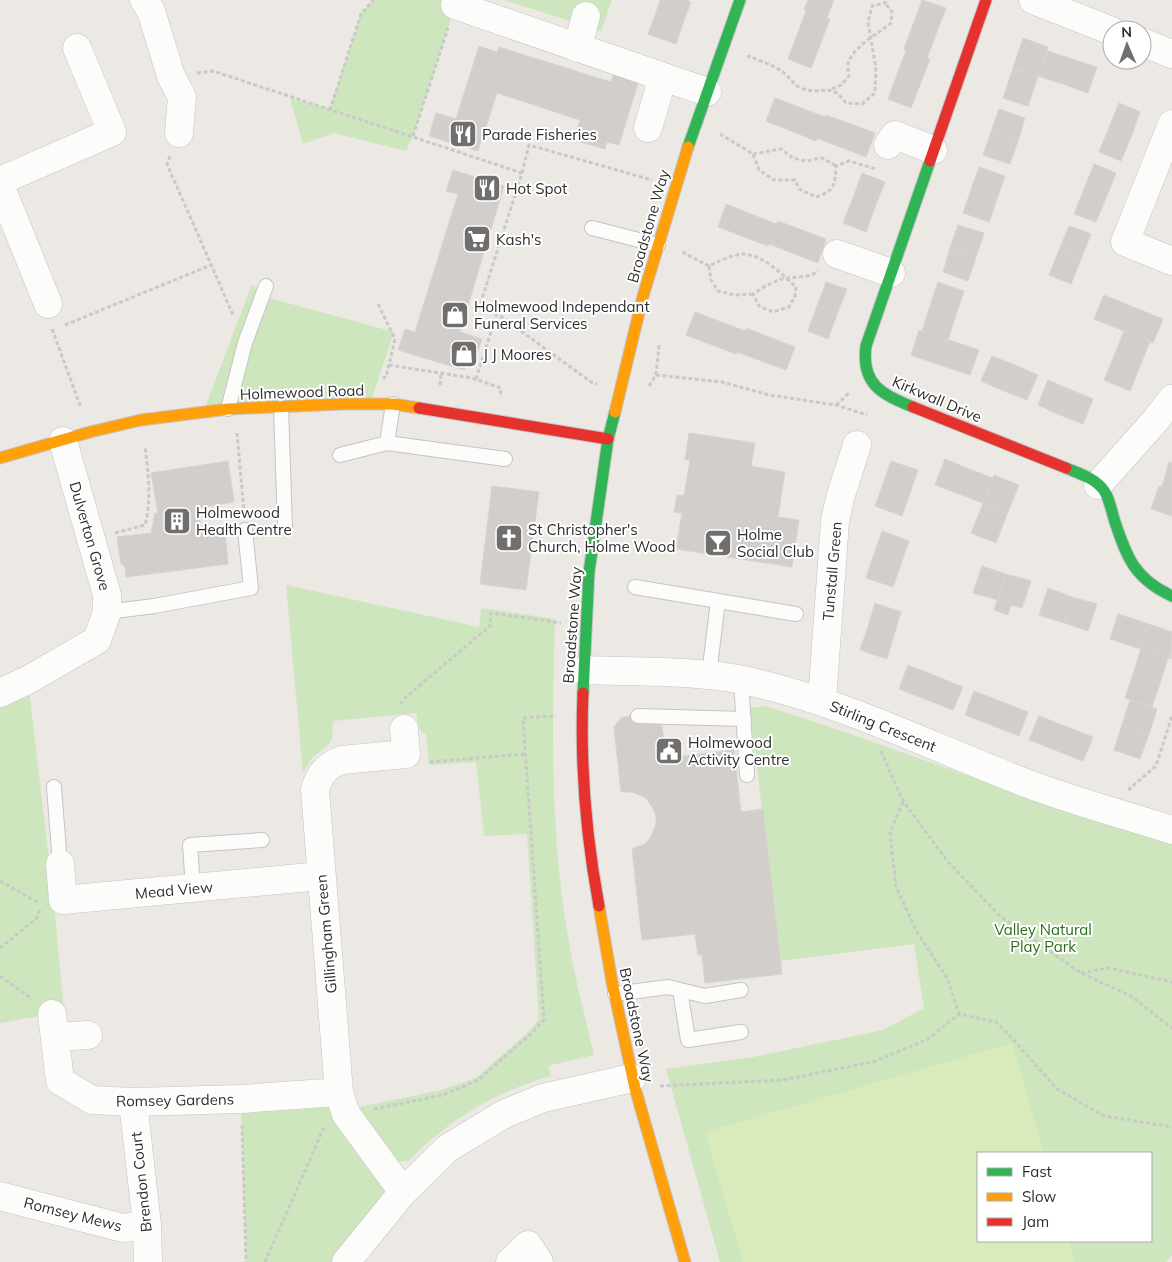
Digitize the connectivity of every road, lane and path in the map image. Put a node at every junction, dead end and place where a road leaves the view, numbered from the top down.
1 (373, 0) edge
2 (740, 0) edge
3 (986, 0) edge
4 (1033, 0) edge
5 (886, 1) edge
6 (456, 3) edge
7 (155, 4) edge
8 (1069, 6) edge
9 (586, 16) dead end
10 (1102, 25) edge
11 (870, 37) junction
12 (1152, 46) edge
13 (77, 48) dead end
14 (577, 48) junction
15 (1172, 54) edge
16 (745, 65) dead end
17 (170, 76) junction
18 (662, 77) junction
19 (831, 90) junction
20 (707, 92) junction
21 (330, 110) junction
22 (1172, 124) edge
23 (648, 128) dead end
24 (179, 133) joint
25 (413, 136) junction
26 (716, 142) dead end
27 (888, 145) joint
28 (933, 150) junction
29 (753, 154) junction
30 (836, 166) junction
31 (522, 173) junction
32 (0, 181) edge
33 (0, 186) edge
34 (675, 187) junction
35 (592, 228) dead end
36 (687, 243) dead end
37 (658, 245) junction
38 (837, 254) joint
39 (1172, 261) edge
40 (211, 266) junction
41 (709, 266) junction
42 (891, 273) junction
43 (787, 279) junction
44 (266, 286) dead end
45 (753, 294) junction
46 (378, 304) dead end
47 (497, 313) junction
48 (50, 317) junction
49 (245, 343) junction
50 (389, 365) junction
51 (376, 378) dead end
52 (476, 379) junction
53 (619, 390) junction
54 (888, 397) junction
55 (1172, 399) edge
56 (393, 404) junction
57 (281, 407) junction
58 (232, 409) junction
59 (142, 420) junction
60 (495, 422) junction
61 (90, 432) junction
62 (608, 439) junction
63 (63, 440) junction
64 (388, 444) junction
65 (857, 444) dead end
66 (340, 455) dead end
67 (0, 458) edge
68 (505, 459) dead end
69 (1098, 485) junction
70 (286, 527) dead end
71 (246, 530) joint
72 (90, 536) junction
73 (635, 587) dead end
74 (1172, 596) edge
75 (718, 601) junction
76 (107, 612) junction
77 (796, 614) dead end
78 (586, 626) junction
79 (584, 670) junction
80 (709, 675) junction
81 (741, 680) junction
82 (0, 693) edge
83 (822, 701) junction
84 (582, 714) junction
85 (638, 716) dead end
86 (866, 718) junction
87 (744, 719) junction
88 (1172, 719) edge
89 (405, 742) junction
90 (524, 754) junction
91 (747, 775) dead end
92 (54, 787) dead end
93 (903, 801) junction
94 (1116, 812) junction
95 (1172, 830) edge
96 (262, 840) dead end
97 (60, 864) joint
98 (321, 876) junction
99 (0, 881) edge
100 (194, 888) junction
101 (0, 948) edge
102 (1081, 973) junction
103 (0, 976) edge
104 (1172, 982) edge
105 (680, 990) junction
106 (741, 990) dead end
107 (615, 994) junction
108 (959, 1014) junction
109 (54, 1026) junction
110 (1172, 1028) edge
111 (741, 1032) dead end
112 (88, 1035) dead end
113 (634, 1083) junction
114 (241, 1099) junction
115 (133, 1102) junction
116 (342, 1103) junction
117 (1172, 1127) edge
118 (403, 1192) junction
119 (0, 1196) edge
120 (147, 1225) junction
121 (148, 1262) edge
122 (246, 1262) edge
123 (265, 1262) edge
124 (346, 1262) edge
125 (510, 1262) edge
126 (539, 1262) edge
127 (685, 1262) edge

1 - 21 path
2 - 20 street, Broadstone Way
3 - 28 street, Kirkwall Drive
4 - 8 street
5 - 11 path
5 - 11 path
6 - 14 street
6 - 25 path
7 - 17 street
8 - 10 street
9 - 14 street
11 - 19 path
11 - 19 path
12 - 15 street
13 - 32 street
14 - 18 street
16 - 19 path
17 - 21 path
17 - 24 street
18 - 20 street
18 - 23 street
20 - 34 street, Broadstone Way
21 - 25 path
22 - 39 street
24 - 40 path
25 - 31 path
26 - 29 path
27 - 28 street
27 - 30 path
28 - 42 street, Kirkwall Drive
29 - 30 path
29 - 30 path
31 - 34 path
31 - 47 path
33 - 48 street
34 - 37 street, Broadstone Way
35 - 37 lane
36 - 41 path
37 - 53 street, Broadstone Way
38 - 42 street
38 - 43 path
40 - 48 path
40 - 49 path
41 - 43 path
41 - 45 path
42 - 54 street, Kirkwall Drive
43 - 45 path
43 - 45 path
44 - 49 lane
46 - 50 path
47 - 52 path
47 - 53 path
48 - 61 path
49 - 58 lane
50 - 51 path
50 - 52 path
52 - 60 path
53 - 54 path
53 - 62 street, Broadstone Way
54 - 69 street, Kirkwall Drive
55 - 69 street
56 - 57 street, Holmewood Road
56 - 60 street, Holmewood Road
56 - 64 lane
57 - 58 street, Holmewood Road
57 - 70 lane
58 - 59 street, Holmewood Road
58 - 71 path
59 - 61 street, Holmewood Road
59 - 72 path
60 - 62 street, Holmewood Road
61 - 63 street, Holmewood Road
62 - 78 street, Broadstone Way
63 - 67 street, Holmewood Road
63 - 72 street, Dulverton Grove
64 - 66 lane
64 - 68 lane
65 - 83 street, Tunstall Green
69 - 74 street, Kirkwall Drive
71 - 76 lane
72 - 76 street, Dulverton Grove
73 - 75 lane
75 - 77 lane
75 - 80 lane
76 - 82 street, Dulverton Grove
78 - 79 street, Broadstone Way
78 - 89 path
79 - 80 street, Stirling Crescent
79 - 84 street, Broadstone Way
80 - 81 street, Stirling Crescent
81 - 83 street, Stirling Crescent
81 - 87 lane
83 - 86 street, Stirling Crescent
84 - 90 path
84 - 107 street, Broadstone Way
85 - 87 lane
86 - 93 path
86 - 94 street, Stirling Crescent
87 - 91 lane
88 - 94 path
89 - 90 path
89 - 98 street, Gillingham Green
90 - 116 path
92 - 97 lane
93 - 102 path
93 - 108 path
94 - 95 street, Stirling Crescent
96 - 100 lane
97 - 100 street, Mead View
98 - 100 street, Mead View
98 - 116 street, Gillingham Green
99 - 101 path
102 - 104 path
102 - 110 path
103 - 109 path
105 - 106 lane
105 - 107 lane
105 - 111 lane
107 - 113 street, Broadstone Way
108 - 113 path
108 - 117 path
109 - 112 street
109 - 115 street, Romsey Gardens
113 - 118 street
113 - 127 street, Broadstone Way
114 - 115 street, Romsey Gardens
114 - 116 street, Romsey Gardens
114 - 122 path
115 - 120 street, Brendon Court
116 - 118 street
116 - 123 path
118 - 124 street
119 - 120 street, Romsey Mews
120 - 121 street, Brendon Court
125 - 126 street

